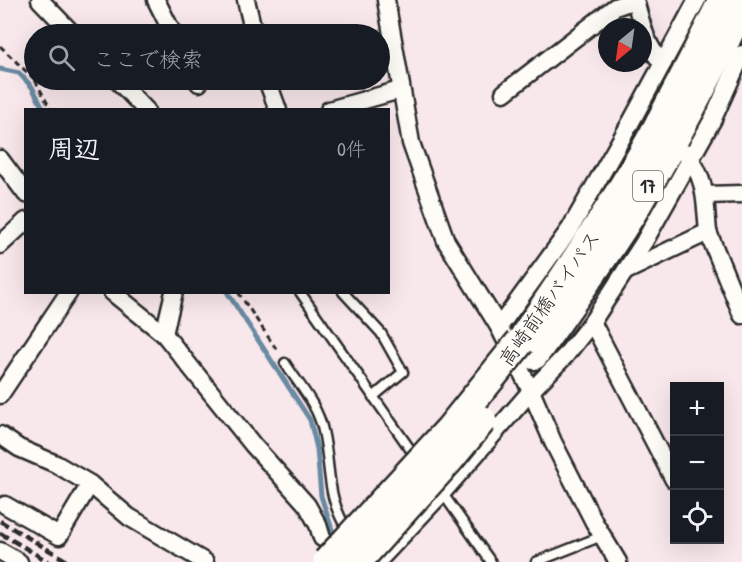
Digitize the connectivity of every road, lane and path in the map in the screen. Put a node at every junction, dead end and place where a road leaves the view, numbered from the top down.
1 (40, 0) edge
2 (156, 0) edge
3 (246, 0) edge
4 (386, 0) edge
5 (635, 0) edge
6 (697, 0) edge
7 (723, 0) edge
8 (742, 5) edge
9 (63, 24) edge
10 (168, 24) edge
11 (252, 24) edge
12 (0, 46) edge
13 (742, 54) edge
14 (663, 63) junction
15 (24, 69) edge
16 (41, 90) edge
17 (127, 90) edge
18 (271, 90) edge
19 (400, 90) junction
20 (504, 93) dead end
21 (50, 108) edge
22 (144, 108) edge
23 (277, 108) edge
24 (336, 108) edge
25 (687, 155) junction
26 (1, 164) edge
27 (24, 192) edge
28 (742, 194) edge
29 (705, 195) junction
30 (24, 223) edge
31 (708, 232) junction
32 (0, 245) edge
33 (625, 271) junction
34 (68, 294) edge
35 (114, 294) edge
36 (174, 294) edge
37 (239, 294) edge
38 (301, 294) edge
39 (345, 294) edge
40 (742, 315) edge
41 (592, 322) junction
42 (164, 334) junction
43 (518, 341) junction
44 (285, 363) joint
45 (531, 391) junction
46 (0, 395) edge
47 (373, 397) junction
48 (0, 435) edge
49 (670, 470) edge
50 (90, 484) junction
51 (442, 493) junction
52 (5, 505) dead end
53 (602, 536) junction
54 (0, 551) edge
55 (324, 553) edge
56 (18, 562) edge
57 (206, 562) edge
58 (338, 562) edge
59 (357, 562) edge
60 (368, 562) edge
61 (377, 562) edge
62 (491, 562) edge
63 (536, 562) edge
64 (618, 562) edge

1 - 9 street
2 - 10 street
3 - 11 street
4 - 19 street
5 - 14 street
5 - 20 street
6 - 14 street
7 - 43 highway, 高崎前橋バイパス / 17
8 - 43 highway, 高崎前橋バイパス / 17
12 - 15 path
13 - 25 street
14 - 43 street
16 - 21 path
17 - 22 street
18 - 23 street
19 - 24 street
19 - 43 street
25 - 29 street
25 - 33 street
26 - 27 street
28 - 29 street
29 - 31 street
30 - 32 street
31 - 33 street
31 - 40 street
33 - 41 street
34 - 46 street
35 - 42 street
36 - 42 street
37 - 44 path
38 - 47 lane
39 - 47 lane
41 - 45 street
41 - 49 street
42 - 55 street
43 - 45 street
43 - 55 highway, 高崎前橋バイパス / 17, bridge
43 - 59 highway, 高崎前橋バイパス / 17, bridge
44 - 60 lane
45 - 51 street
45 - 53 street
47 - 51 lane
48 - 50 street
50 - 52 street
50 - 57 street
51 - 61 street
51 - 62 lane
53 - 63 lane
53 - 64 street
54 - 56 street
55 - 58 lane

